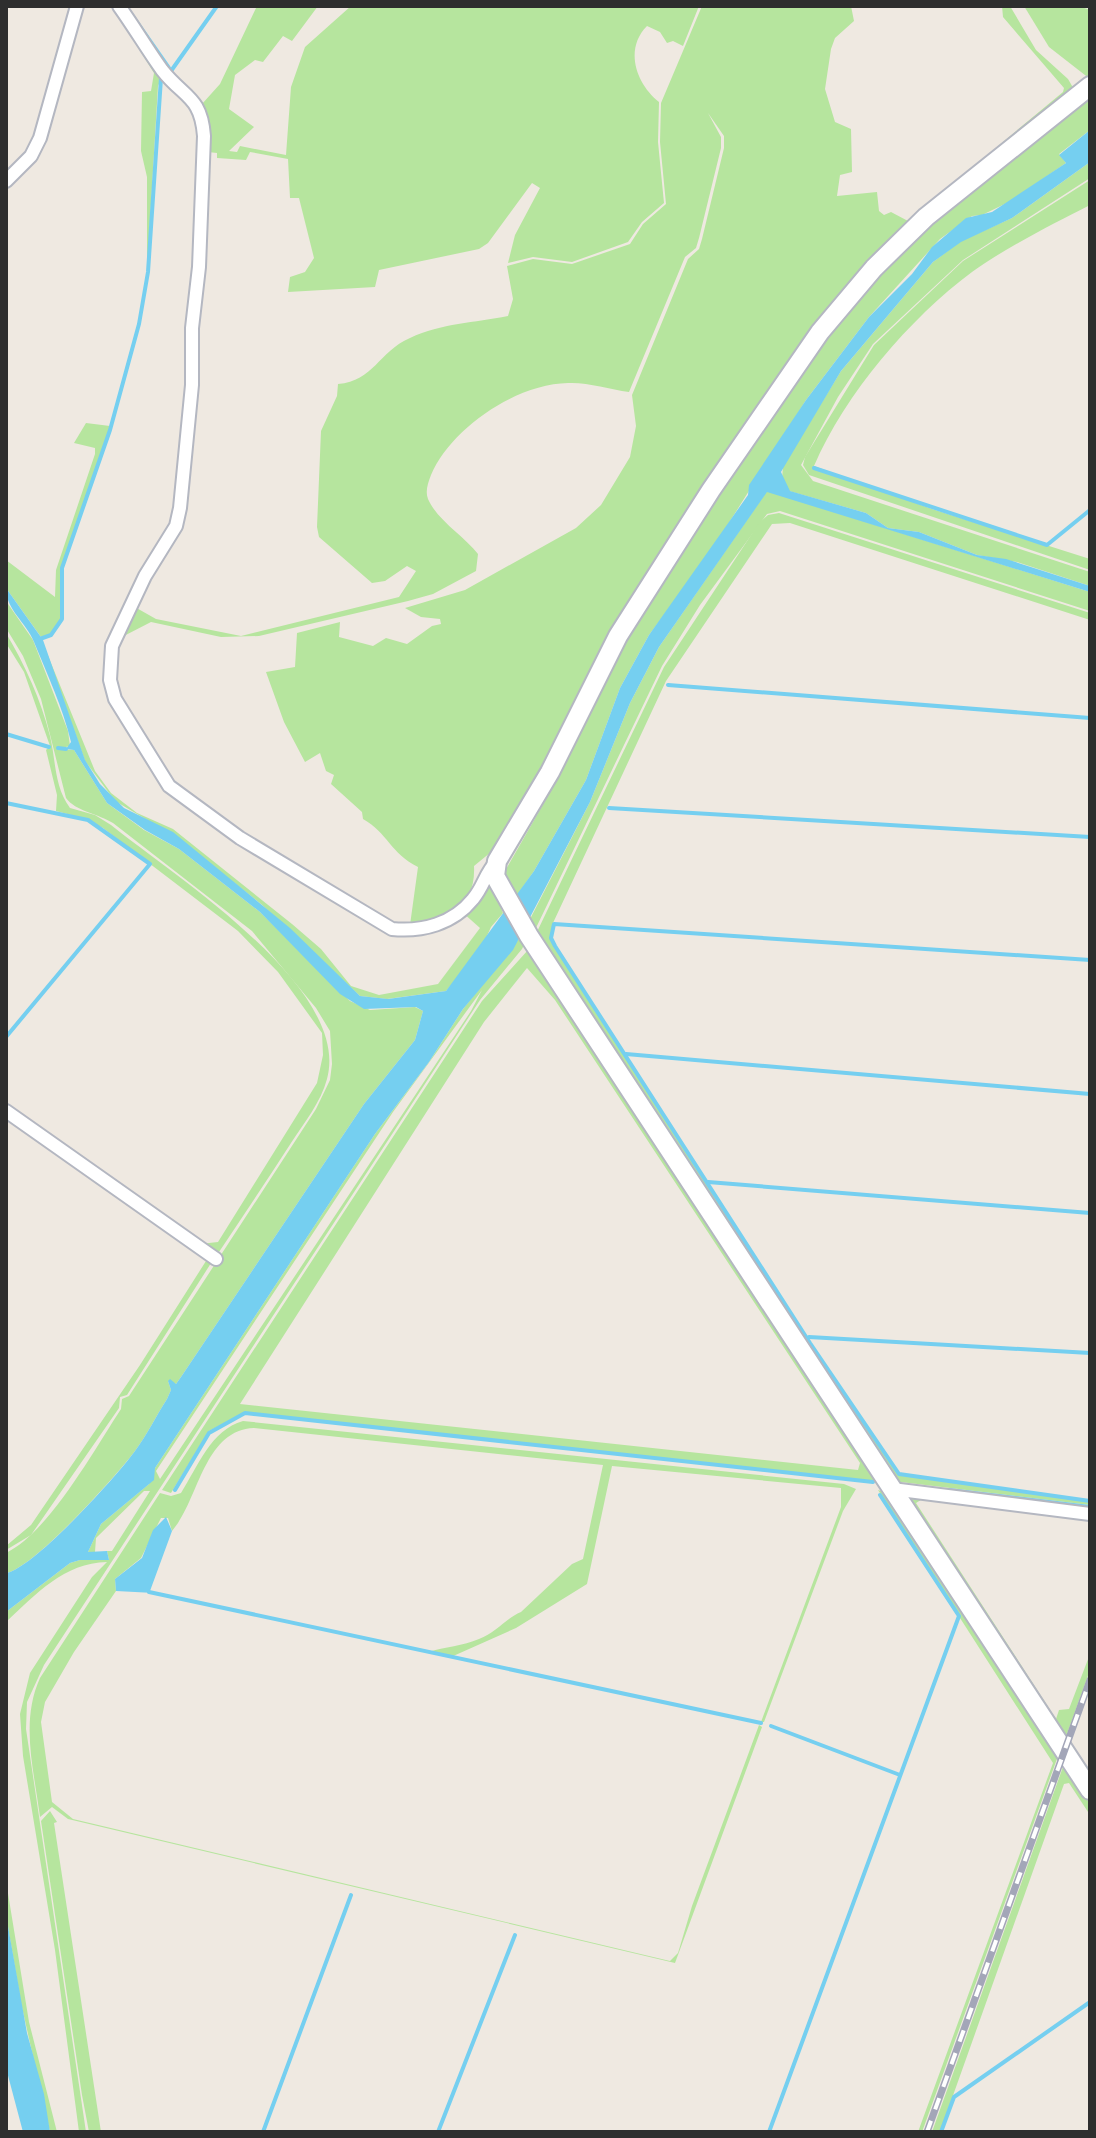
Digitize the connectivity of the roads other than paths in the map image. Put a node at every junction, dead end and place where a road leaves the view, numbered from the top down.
1 (77, 6) edge
2 (119, 6) edge
3 (1090, 86) edge
4 (6, 181) edge
5 (497, 861) junction
6 (6, 1111) edge
7 (216, 1259) dead end
8 (892, 1489) junction
9 (1090, 1514) edge
10 (1090, 1790) edge

1 - 4 street
2 - 5 street
3 - 5 main road
5 - 8 main road
6 - 7 street
8 - 9 street
8 - 10 main road

